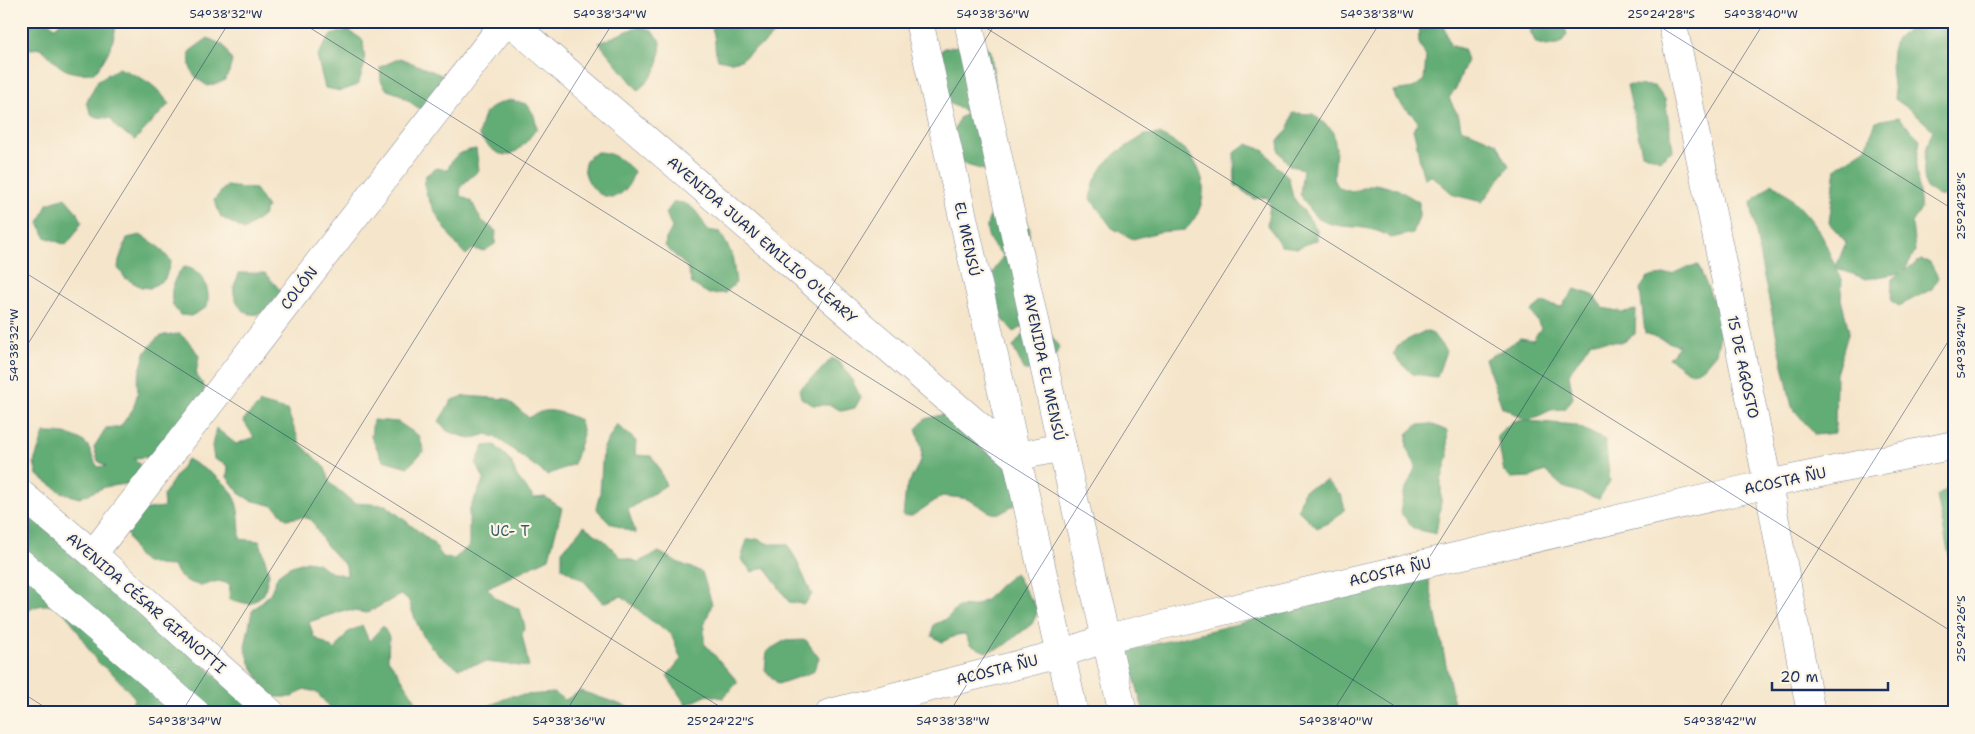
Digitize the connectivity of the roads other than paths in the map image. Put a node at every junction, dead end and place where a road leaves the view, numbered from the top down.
1 (508, 21) edge
2 (919, 21) edge
3 (968, 21) edge
4 (1672, 21) edge
5 (1954, 445) edge
6 (1062, 447) junction
7 (1016, 457) junction
8 (1768, 484) junction
9 (21, 494) edge
10 (93, 554) junction
11 (21, 563) edge
12 (1107, 638) junction
13 (1060, 654) junction
14 (196, 713) edge
15 (271, 713) edge
16 (830, 713) edge
17 (1074, 713) edge
18 (1123, 713) edge
19 (1811, 713) edge

1 - 7 street, AVENIDA JUAN EMILIO O'LEARY
1 - 10 street, COLÓN
2 - 7 street, EL MENSÚ
3 - 6 street, AVENIDA EL MENSÚ
4 - 8 street, 15 DE AGOSTO
5 - 8 street, ACOSTA ÑU
6 - 7 street
6 - 12 street, AVENIDA EL MENSÚ
7 - 13 street
8 - 12 street, ACOSTA ÑU
8 - 19 street, 15 DE AGOSTO
9 - 10 street, AVENIDA CÉSAR GIANOTTI
10 - 15 street, AVENIDA CÉSAR GIANOTTI
11 - 14 street
12 - 13 street, ACOSTA ÑU
12 - 18 street, AVENIDA EL MENSÚ
13 - 16 street, ACOSTA ÑU
13 - 17 street

